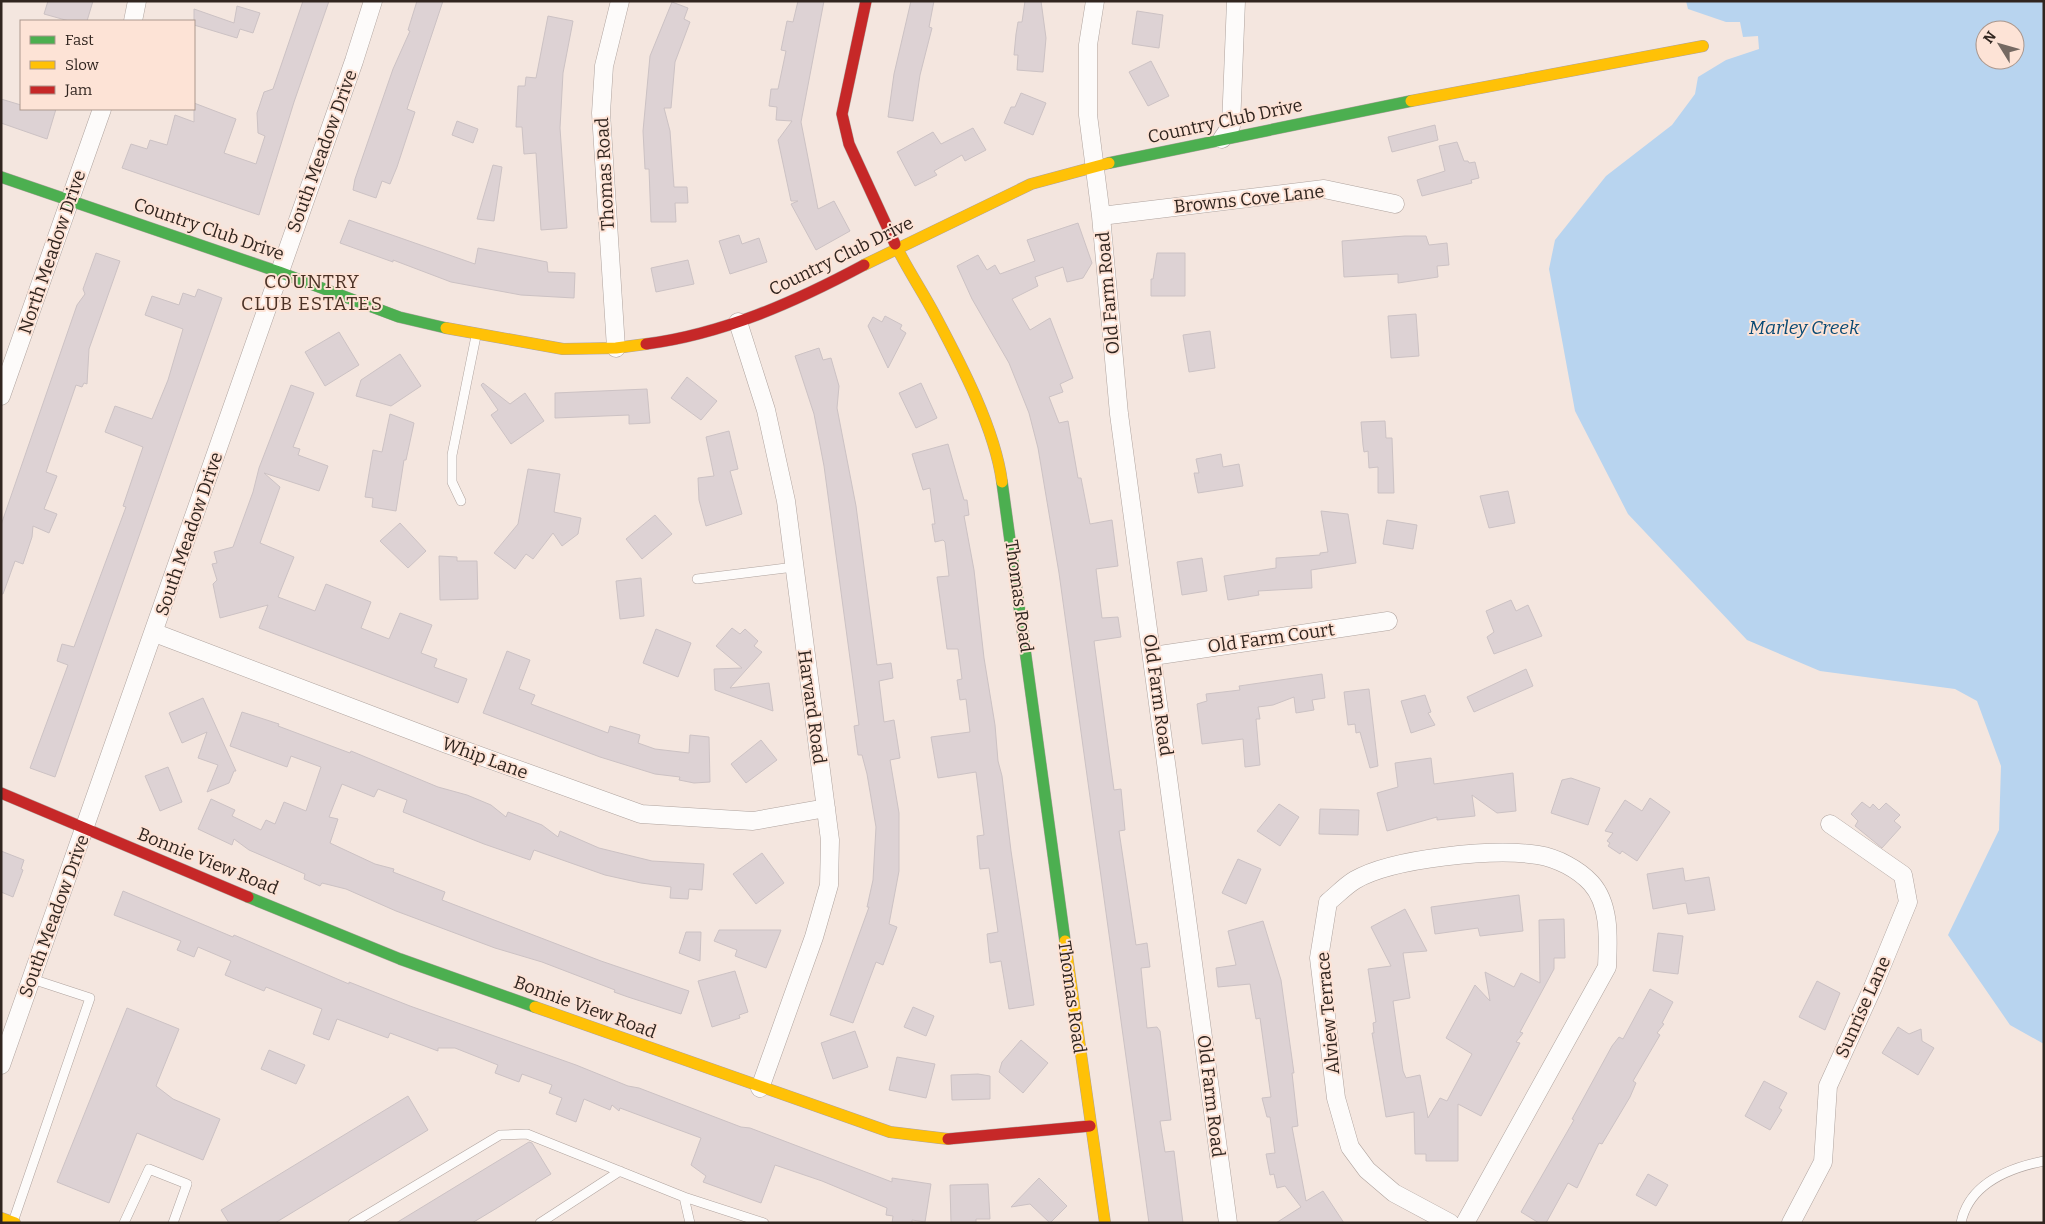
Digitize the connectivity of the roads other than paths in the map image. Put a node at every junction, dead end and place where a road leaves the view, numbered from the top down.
1 (137, 1) edge
2 (373, 1) edge
3 (620, 1) edge
4 (866, 1) edge
5 (1095, 1) edge
6 (1236, 1) edge
7 (133, 20) edge
8 (1703, 46) dead end
9 (102, 110) edge
10 (1222, 140) junction
11 (1095, 166) junction
12 (1, 177) edge
13 (70, 200) junction
14 (1395, 204) dead end
15 (1102, 216) junction
16 (897, 248) junction
17 (279, 272) junction
18 (738, 322) junction
19 (476, 335) junction
20 (616, 348) junction
21 (1, 396) edge
22 (461, 501) dead end
23 (794, 567) junction
24 (697, 579) dead end
25 (1388, 620) dead end
26 (155, 632) junction
27 (1153, 656) junction
28 (1, 793) edge
29 (826, 808) junction
30 (1830, 824) dead end
31 (85, 830) junction
32 (32, 980) junction
33 (5, 1045) edge
34 (1, 1065) edge
35 (760, 1088) junction
36 (1090, 1126) junction
37 (2044, 1161) edge
38 (620, 1171) junction
39 (684, 1197) junction
40 (1, 1218) edge
41 (14, 1223) edge
42 (124, 1223) edge
43 (173, 1223) edge
44 (353, 1223) edge
45 (540, 1223) edge
46 (690, 1223) edge
47 (764, 1223) edge
48 (1105, 1223) edge
49 (1228, 1223) edge
50 (1450, 1223) edge
51 (1465, 1223) edge
52 (1791, 1223) edge
53 (1961, 1223) edge

1 - 7 street
2 - 17 street, South Meadow Drive
3 - 20 street, Thomas Road
4 - 16 street, Thomas Road
5 - 11 street, Old Farm Road
6 - 10 street
8 - 10 street, Country Club Drive
9 - 13 street, North Meadow Drive
10 - 11 street, Country Club Drive
11 - 15 street, Old Farm Road
11 - 16 street, Country Club Drive
12 - 13 street, Country Club Drive
13 - 17 street, Country Club Drive
13 - 21 street, North Meadow Drive
14 - 15 street, Browns Cove Lane
15 - 27 street, Old Farm Road
16 - 18 street, Country Club Drive
16 - 36 street, Thomas Road
17 - 19 street, Country Club Drive
17 - 26 street, South Meadow Drive
18 - 20 street, Country Club Drive
18 - 23 street, Harvard Road
19 - 20 street, Country Club Drive
19 - 22 lane
23 - 24 lane
23 - 29 street, Harvard Road
25 - 27 street, Old Farm Court
26 - 29 street, Whip Lane
26 - 31 street, South Meadow Drive
27 - 49 street, Old Farm Road
28 - 31 street
29 - 35 street, Harvard Road
30 - 52 street, Sunrise Lane
31 - 32 street, South Meadow Drive
31 - 35 street, Bonnie View Road
32 - 33 street, South Meadow Drive
32 - 41 lane
33 - 34 street, South Meadow Drive
35 - 36 street, Bonnie View Road
36 - 48 street, Thomas Road
37 - 53 lane
38 - 39 lane
38 - 44 lane
38 - 45 lane
39 - 46 lane
39 - 47 lane
40 - 41 street
42 - 43 lane
50 - 51 street, Alview Terrace

